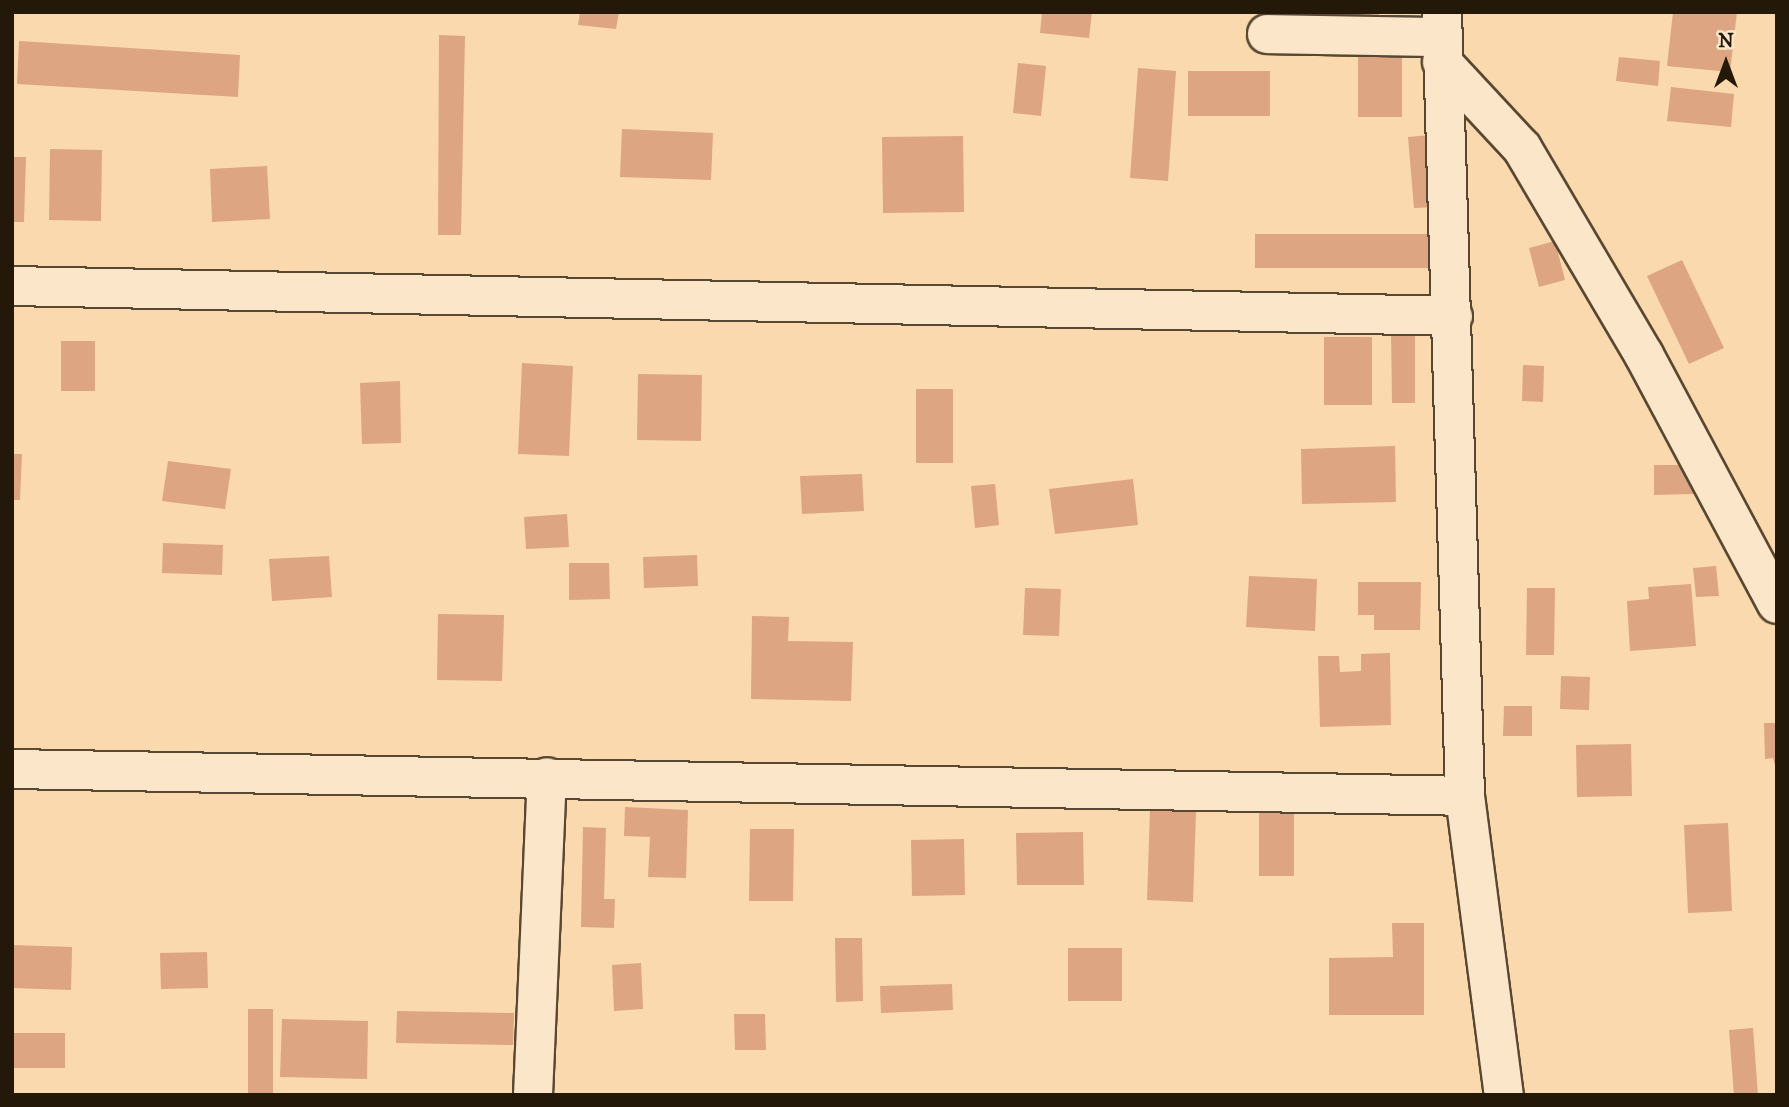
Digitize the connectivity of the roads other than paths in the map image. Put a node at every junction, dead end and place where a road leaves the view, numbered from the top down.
1 (1267, 34) dead end
2 (1442, 37) edge
3 (12, 286) edge
4 (1452, 316) junction
5 (1777, 604) edge
6 (12, 769) edge
7 (547, 778) junction
8 (1465, 796) junction
9 (533, 1095) edge
10 (1504, 1095) edge

1 - 2 street
2 - 4 street
2 - 5 street
3 - 4 street
4 - 8 street
6 - 7 street
7 - 8 street
7 - 9 street
8 - 10 street

